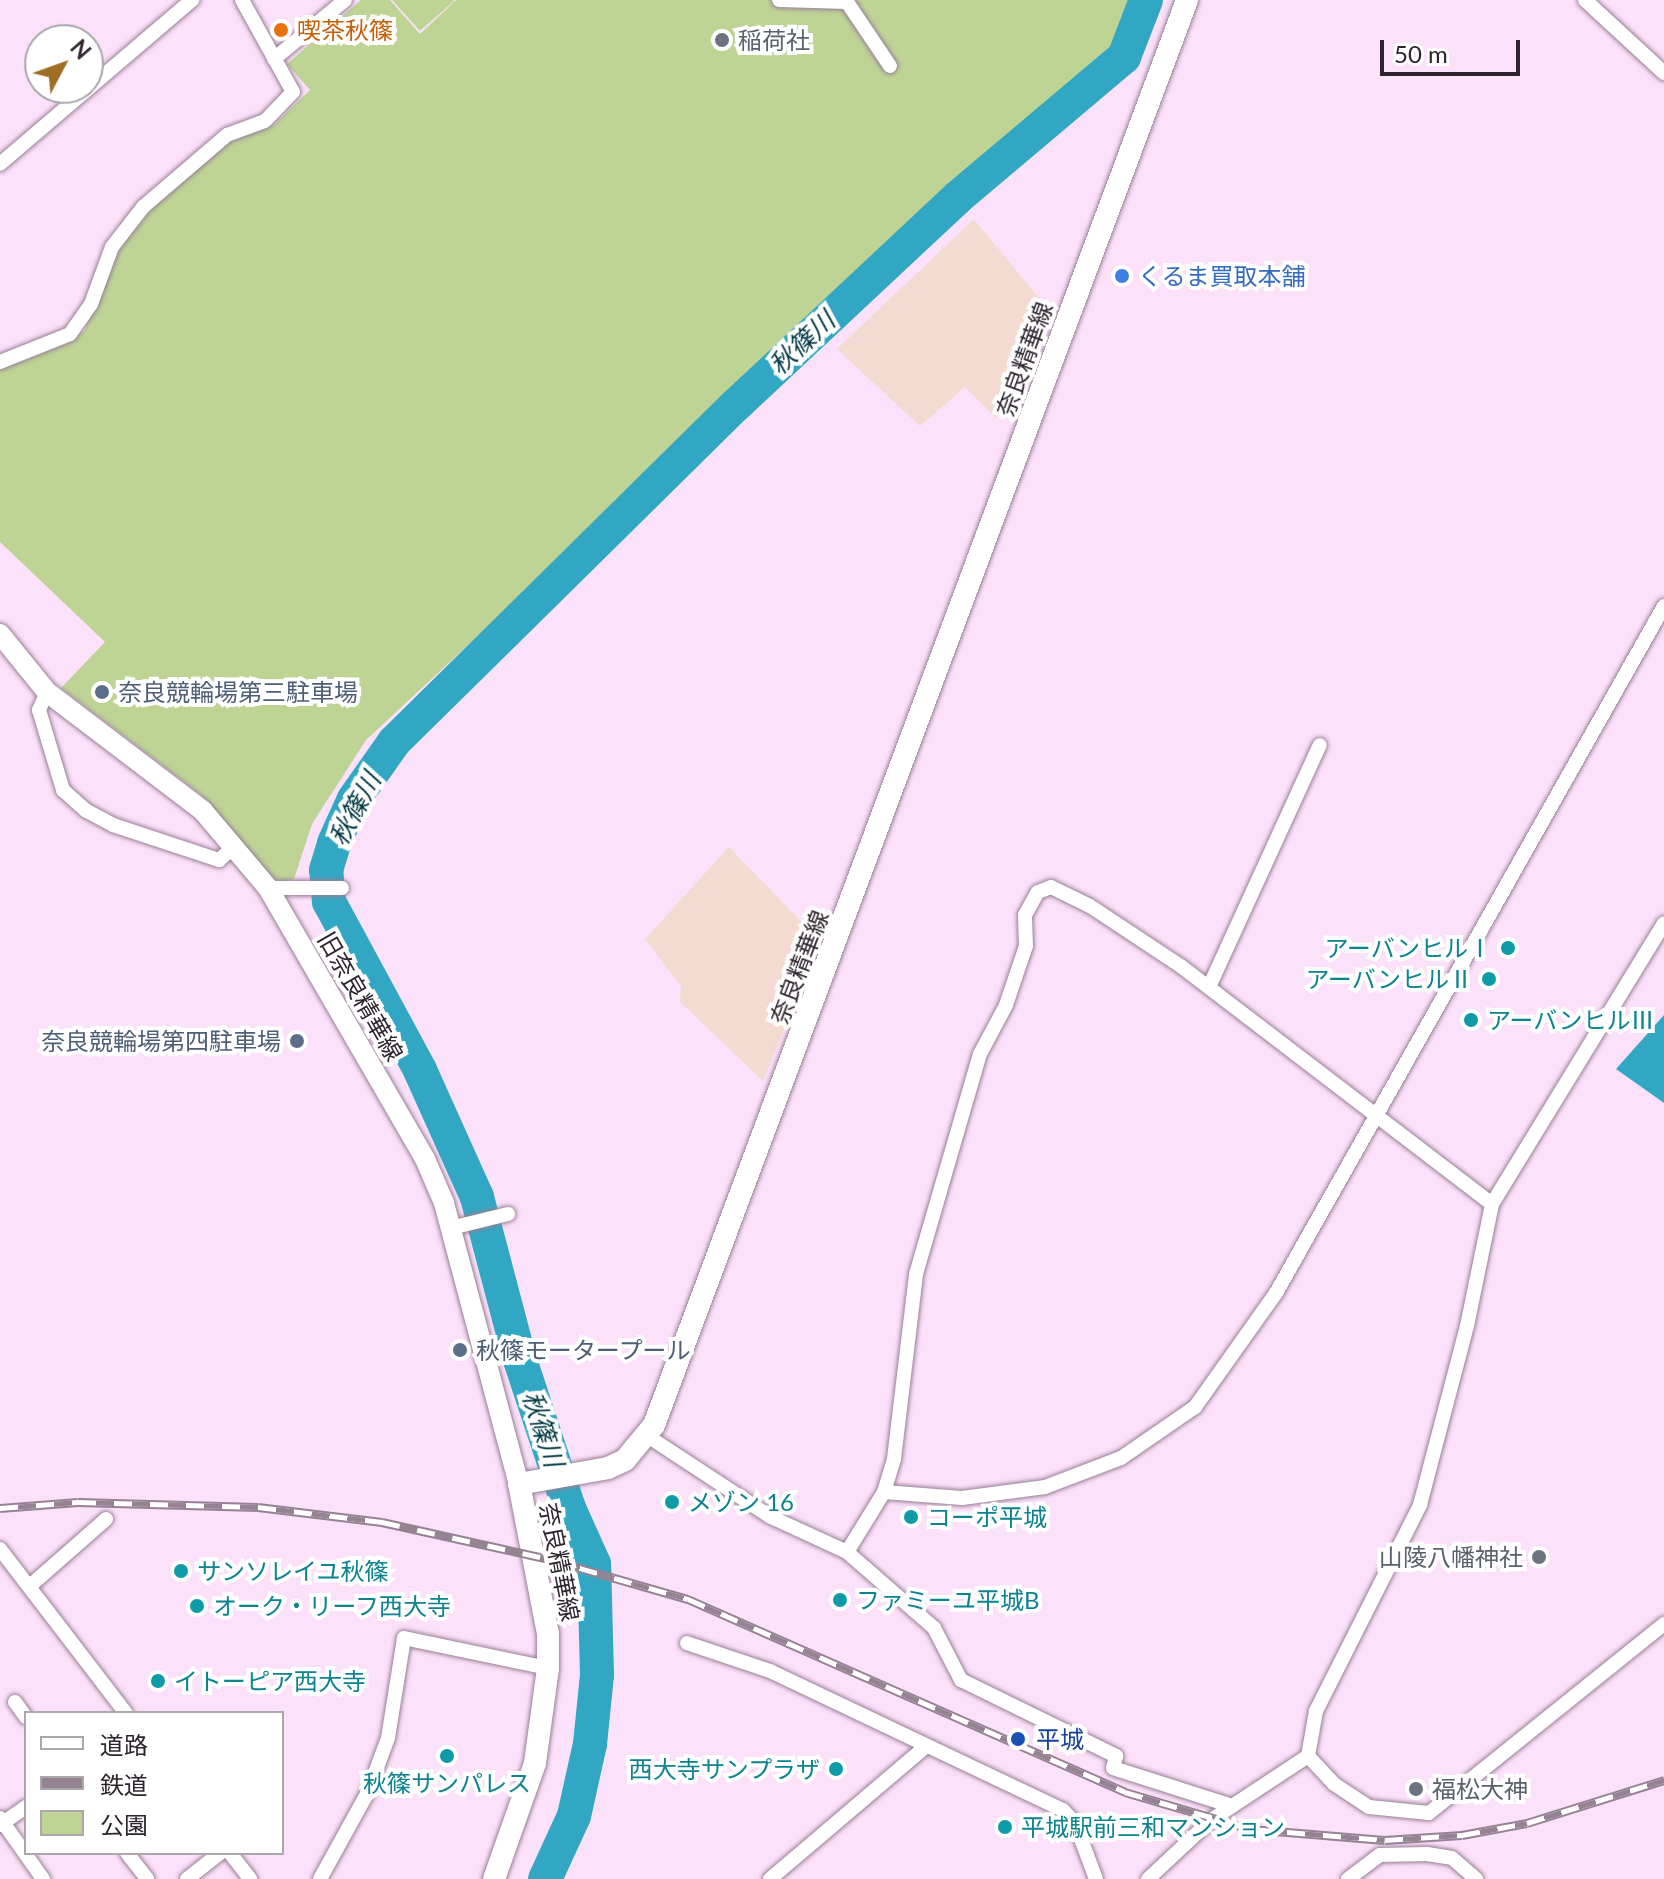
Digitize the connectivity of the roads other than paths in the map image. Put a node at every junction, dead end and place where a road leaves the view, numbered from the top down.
1 (192, 0) edge
2 (242, 0) edge
3 (345, 0) edge
4 (779, 0) edge
5 (1187, 0) edge
6 (1585, 0) edge
7 (274, 59) junction
8 (890, 66) dead end
9 (1664, 73) edge
10 (0, 164) edge
11 (0, 362) edge
12 (1664, 606) edge
13 (0, 634) edge
14 (47, 692) junction
15 (1320, 745) dead end
16 (234, 847) junction
17 (268, 888) junction
18 (342, 888) dead end
19 (1664, 923) edge
20 (1209, 987) junction
21 (1376, 1114) junction
22 (1492, 1204) junction
23 (508, 1214) dead end
24 (451, 1228) junction
25 (649, 1437) junction
26 (526, 1482) junction
27 (884, 1492) junction
28 (106, 1519) dead end
29 (0, 1549) edge
30 (847, 1552) junction
31 (31, 1585) junction
32 (1664, 1624) edge
33 (687, 1643) dead end
34 (548, 1668) junction
35 (15, 1702) dead end
36 (125, 1711) edge
37 (24, 1714) edge
38 (924, 1748) junction
39 (1308, 1756) junction
40 (1232, 1806) junction
41 (24, 1808) edge
42 (1, 1822) edge
43 (24, 1853) edge
44 (25, 1855) edge
45 (129, 1855) edge
46 (217, 1855) edge
47 (232, 1855) edge
48 (43, 1879) edge
49 (147, 1879) edge
50 (187, 1879) edge
51 (250, 1879) edge
52 (320, 1879) edge
53 (494, 1879) edge
54 (770, 1879) edge
55 (1096, 1879) edge
56 (1148, 1879) edge
57 (1348, 1879) edge
58 (1476, 1879) edge

1 - 10 street
2 - 7 street
3 - 7 street
4 - 8 street
5 - 25 main road, 奈良精華線
6 - 9 street
7 - 11 street
12 - 21 street
13 - 14 street, 旧奈良精華線
14 - 16 street, 旧奈良精華線
14 - 16 street
15 - 20 street
16 - 17 street, 旧奈良精華線
17 - 18 street
17 - 24 street, 旧奈良精華線
19 - 22 street
20 - 21 street
20 - 27 street
21 - 22 street
21 - 27 street
22 - 39 street
23 - 24 street
24 - 26 street, 旧奈良精華線
25 - 26 main road, 奈良精華線
25 - 30 street
26 - 34 main road, 奈良精華線
27 - 30 street
28 - 31 street
29 - 31 street
30 - 40 street
31 - 36 street
32 - 39 street
33 - 38 street
34 - 52 street
34 - 53 main road, 奈良精華線
35 - 37 street
38 - 54 street
38 - 55 street
39 - 40 street
40 - 56 street
41 - 42 street
42 - 43 street
44 - 48 street
45 - 49 street
46 - 50 street
47 - 51 street
57 - 58 street

